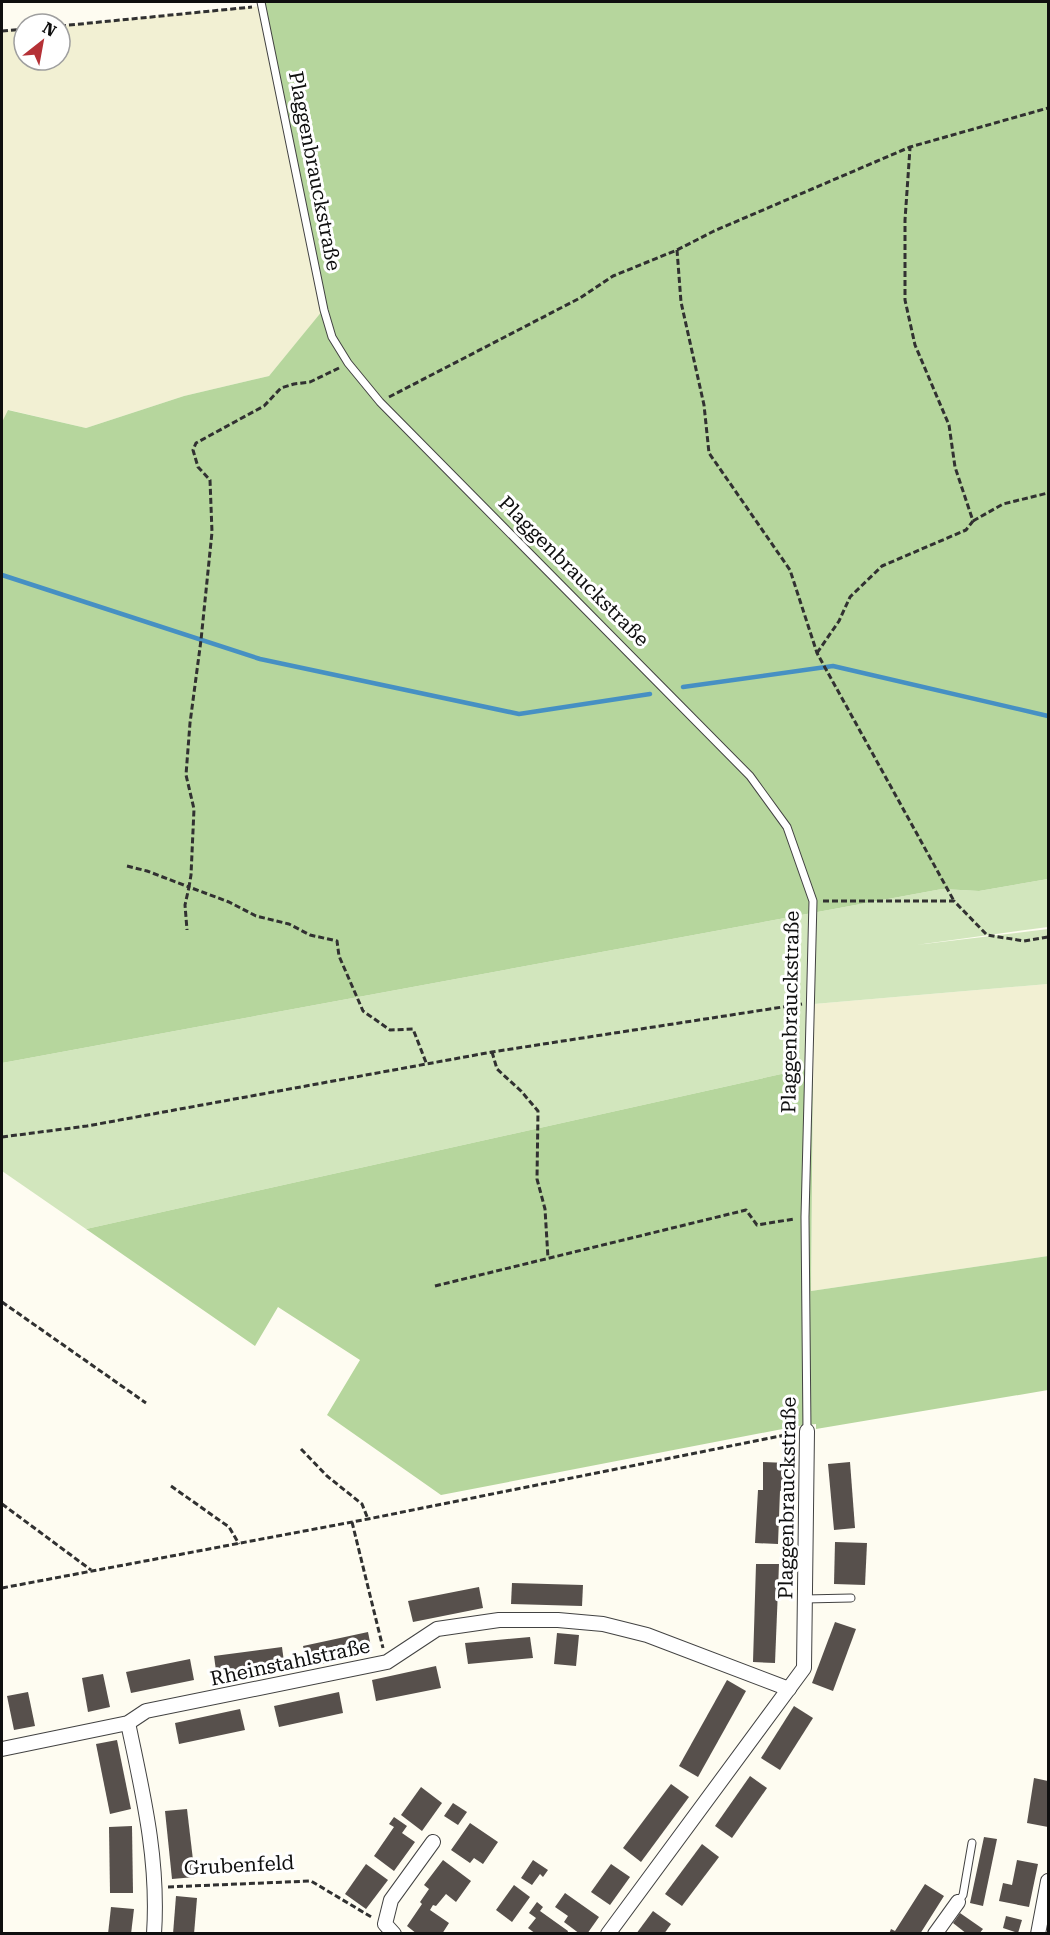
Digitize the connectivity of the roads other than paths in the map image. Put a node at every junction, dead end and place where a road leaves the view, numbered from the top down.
1 (262, 4) edge
2 (807, 1431) joint
3 (851, 1598) dead end
4 (805, 1599) junction
5 (789, 1689) junction
6 (128, 1723) junction
7 (2, 1749) edge
8 (433, 1842) dead end
9 (972, 1843) dead end
10 (1048, 1881) edge
11 (958, 1902) joint
12 (390, 1929) edge
13 (154, 1934) edge
14 (608, 1934) edge
15 (935, 1934) edge
16 (1038, 1934) edge

1 - 2 lane, Plaggenbrauckstraße
2 - 4 street, Plaggenbrauckstraße
3 - 4 lane
4 - 5 street, Plaggenbrauckstraße
5 - 6 street, Rheinstahlstraße
5 - 14 street, Plaggenbrauckstraße
6 - 7 street, Rheinstahlstraße
6 - 13 street
8 - 12 street
9 - 11 lane
10 - 16 street
11 - 15 street

